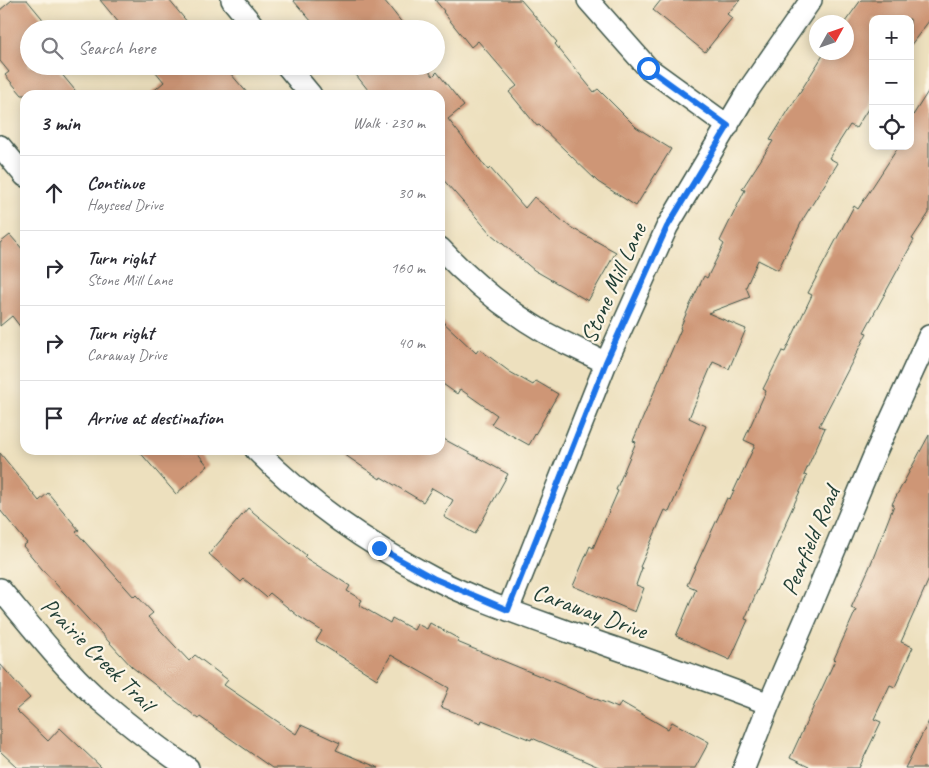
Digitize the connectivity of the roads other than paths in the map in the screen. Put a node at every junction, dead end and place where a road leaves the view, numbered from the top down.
1 (232, 0) edge
2 (588, 0) edge
3 (811, 0) edge
4 (249, 20) edge
5 (294, 75) edge
6 (307, 90) edge
7 (728, 126) junction
8 (0, 146) edge
9 (20, 170) edge
10 (445, 253) edge
11 (929, 336) edge
12 (606, 362) junction
13 (261, 455) edge
14 (0, 589) edge
15 (508, 610) junction
16 (769, 704) junction
17 (188, 768) edge
18 (744, 768) edge

1 - 4 street
2 - 7 street
3 - 7 street, Stone Mill Lane
5 - 6 street
7 - 12 street, Stone Mill Lane
8 - 9 street
10 - 12 street
11 - 16 street, Pearfield Road
12 - 15 street, Stone Mill Lane
13 - 15 street, Caraway Drive
14 - 17 street, Prairie Creek Trail
15 - 16 street, Caraway Drive
16 - 18 street, Pearfield Road

